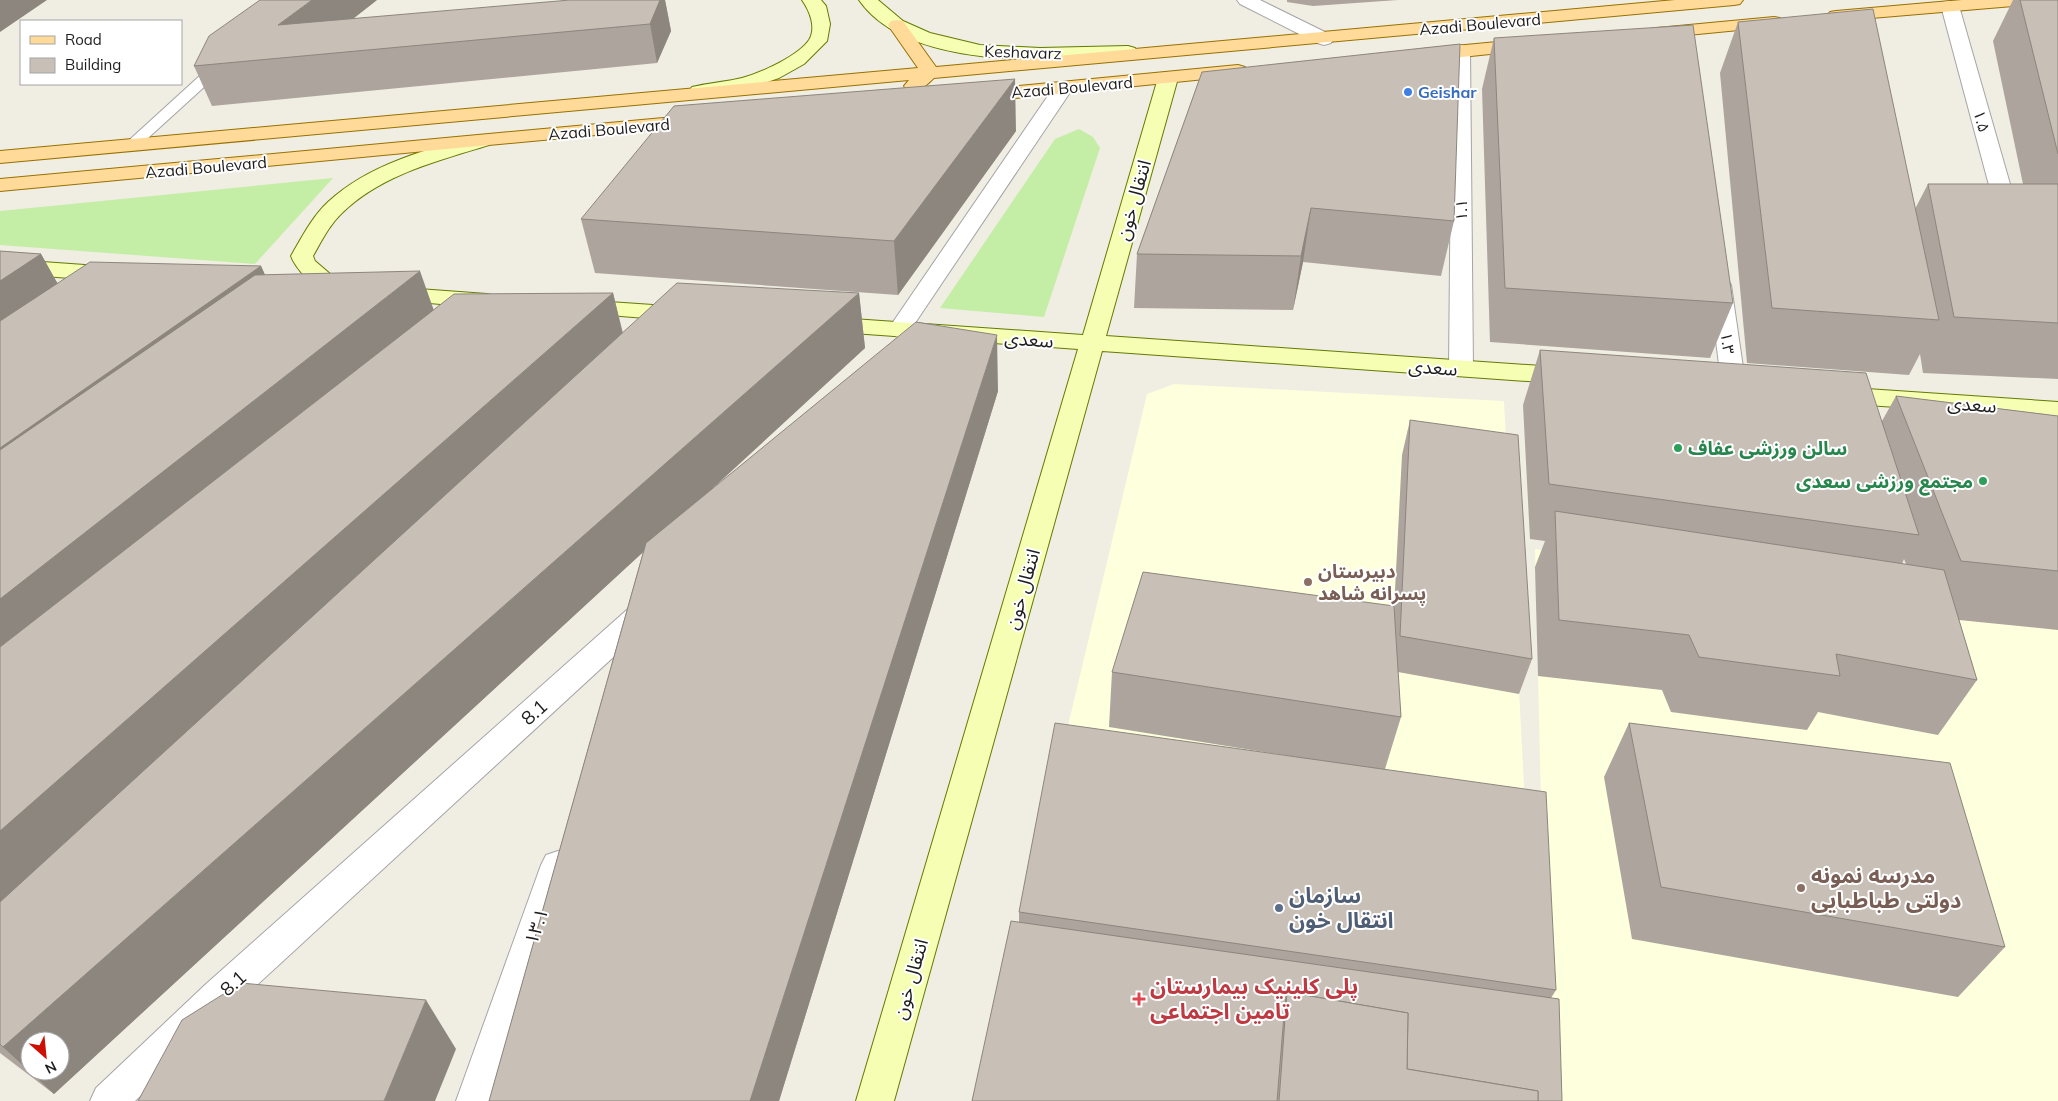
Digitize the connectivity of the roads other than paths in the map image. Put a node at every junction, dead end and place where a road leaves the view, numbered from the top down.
1 (811, 0) edge
2 (868, 0) edge
3 (1734, 0) edge
4 (2025, 0) edge
5 (1253, 1) edge
6 (1950, 6) junction
7 (1822, 18) edge
8 (1792, 20) edge
9 (897, 24) junction
10 (1636, 35) edge
11 (1324, 39) junction
12 (1549, 43) edge
13 (1192, 50) junction
14 (1462, 51) junction
15 (235, 52) edge
16 (1403, 56) edge
17 (1256, 70) edge
18 (927, 74) junction
19 (1168, 78) junction
20 (1063, 88) junction
21 (662, 98) junction
22 (954, 98) edge
23 (924, 100) edge
24 (718, 119) edge
25 (482, 141) junction
26 (131, 146) junction
27 (0, 157) edge
28 (0, 186) edge
29 (2013, 235) edge
30 (1716, 262) edge
31 (0, 266) edge
32 (128, 284) edge
33 (296, 288) edge
34 (354, 292) junction
35 (500, 302) joint
36 (562, 306) edge
37 (695, 315) joint
38 (802, 323) edge
39 (464, 326) edge
40 (899, 330) junction
41 (663, 335) edge
42 (969, 335) junction
43 (1093, 343) junction
44 (941, 359) edge
45 (1461, 368) junction
46 (1588, 377) edge
47 (1734, 388) edge
48 (1812, 393) edge
49 (2058, 410) edge
50 (628, 664) edge
51 (566, 841) edge
52 (219, 996) junction
53 (174, 1084) edge
54 (109, 1101) edge
55 (475, 1101) edge
56 (875, 1101) edge

1 - 21 main road
2 - 9 main road, Keshavarz
3 - 11 main road, Azadi Boulevard
4 - 6 main road
5 - 11 street
6 - 7 main road
6 - 29 street, ۱.۵
8 - 10 main road
9 - 13 main road, Keshavarz
9 - 18 main road
11 - 13 main road, Azadi Boulevard
12 - 14 main road, Azadi Boulevard
13 - 18 main road, Azadi Boulevard
14 - 16 main road, Azadi Boulevard
14 - 45 street, ۱.۱
15 - 26 lane
17 - 19 main road, Azadi Boulevard
18 - 21 main road, Azadi Boulevard
18 - 23 main road
19 - 20 main road, Azadi Boulevard
19 - 43 main road, انتقال خون
20 - 22 main road, Azadi Boulevard
20 - 40 street
21 - 26 main road, Azadi Boulevard
24 - 25 main road, Azadi Boulevard
25 - 28 main road, Azadi Boulevard
25 - 34 main road
26 - 27 main road, Azadi Boulevard
30 - 47 street, ۱.۳
31 - 32 main road
33 - 34 main road
34 - 35 main road
35 - 39 street
36 - 37 main road
37 - 41 street
38 - 40 main road, سعدی
40 - 42 main road, سعدی
42 - 43 main road, سعدی
42 - 44 street
43 - 45 main road, سعدی
43 - 56 main road, انتقال خون
45 - 46 main road, سعدی
48 - 49 main road, سعدی
50 - 52 street, 8.1
51 - 55 street, ۱۳.۱
52 - 53 street
52 - 54 street, 8.1

